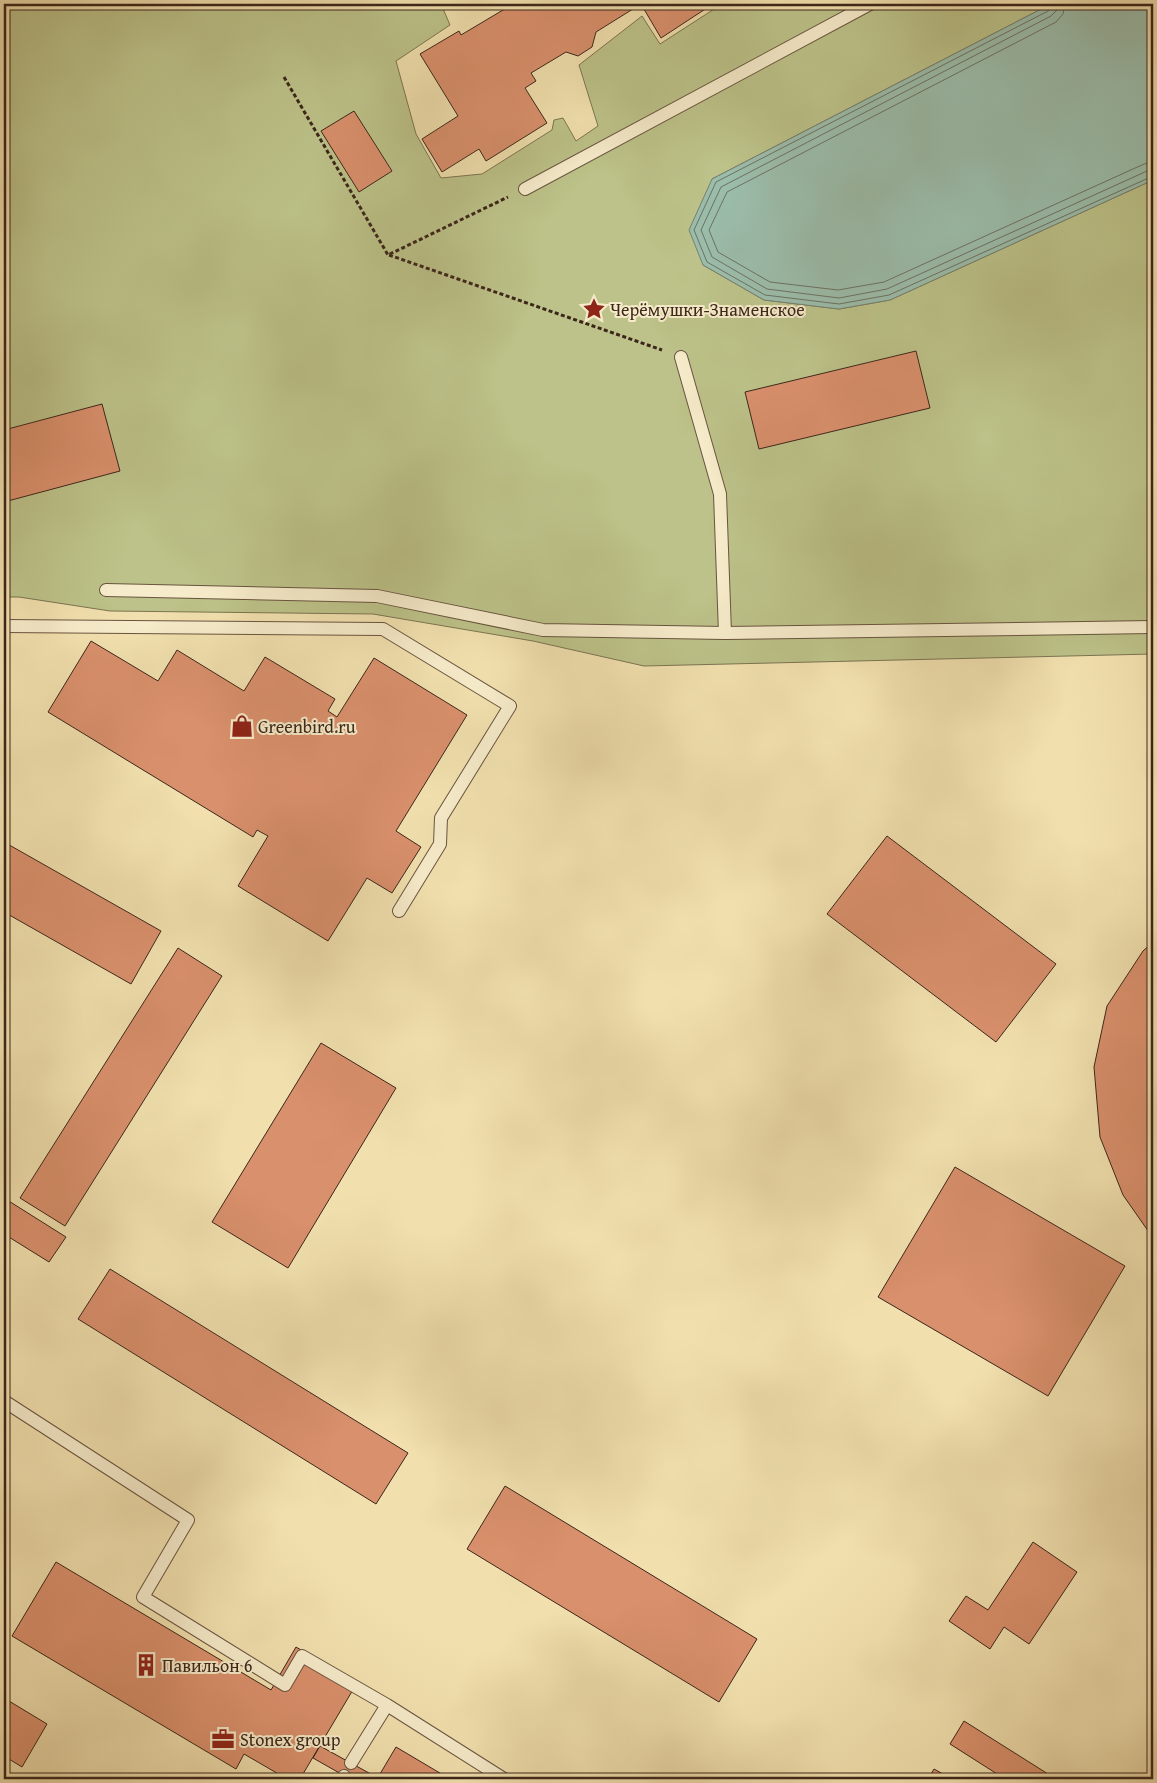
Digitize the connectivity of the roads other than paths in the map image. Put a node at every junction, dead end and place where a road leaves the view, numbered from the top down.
1 (870, 4) edge
2 (525, 189) road end
3 (681, 357) road end
4 (106, 590) dead end
5 (4, 626) edge
6 (1153, 627) edge
7 (725, 633) junction
8 (399, 911) dead end
9 (4, 1400) edge
10 (387, 1705) junction
11 (351, 1763) dead end
12 (504, 1779) edge

1 - 2 lane
3 - 7 lane
4 - 7 lane
5 - 8 lane
6 - 7 lane
9 - 10 lane
10 - 11 lane
10 - 12 lane

